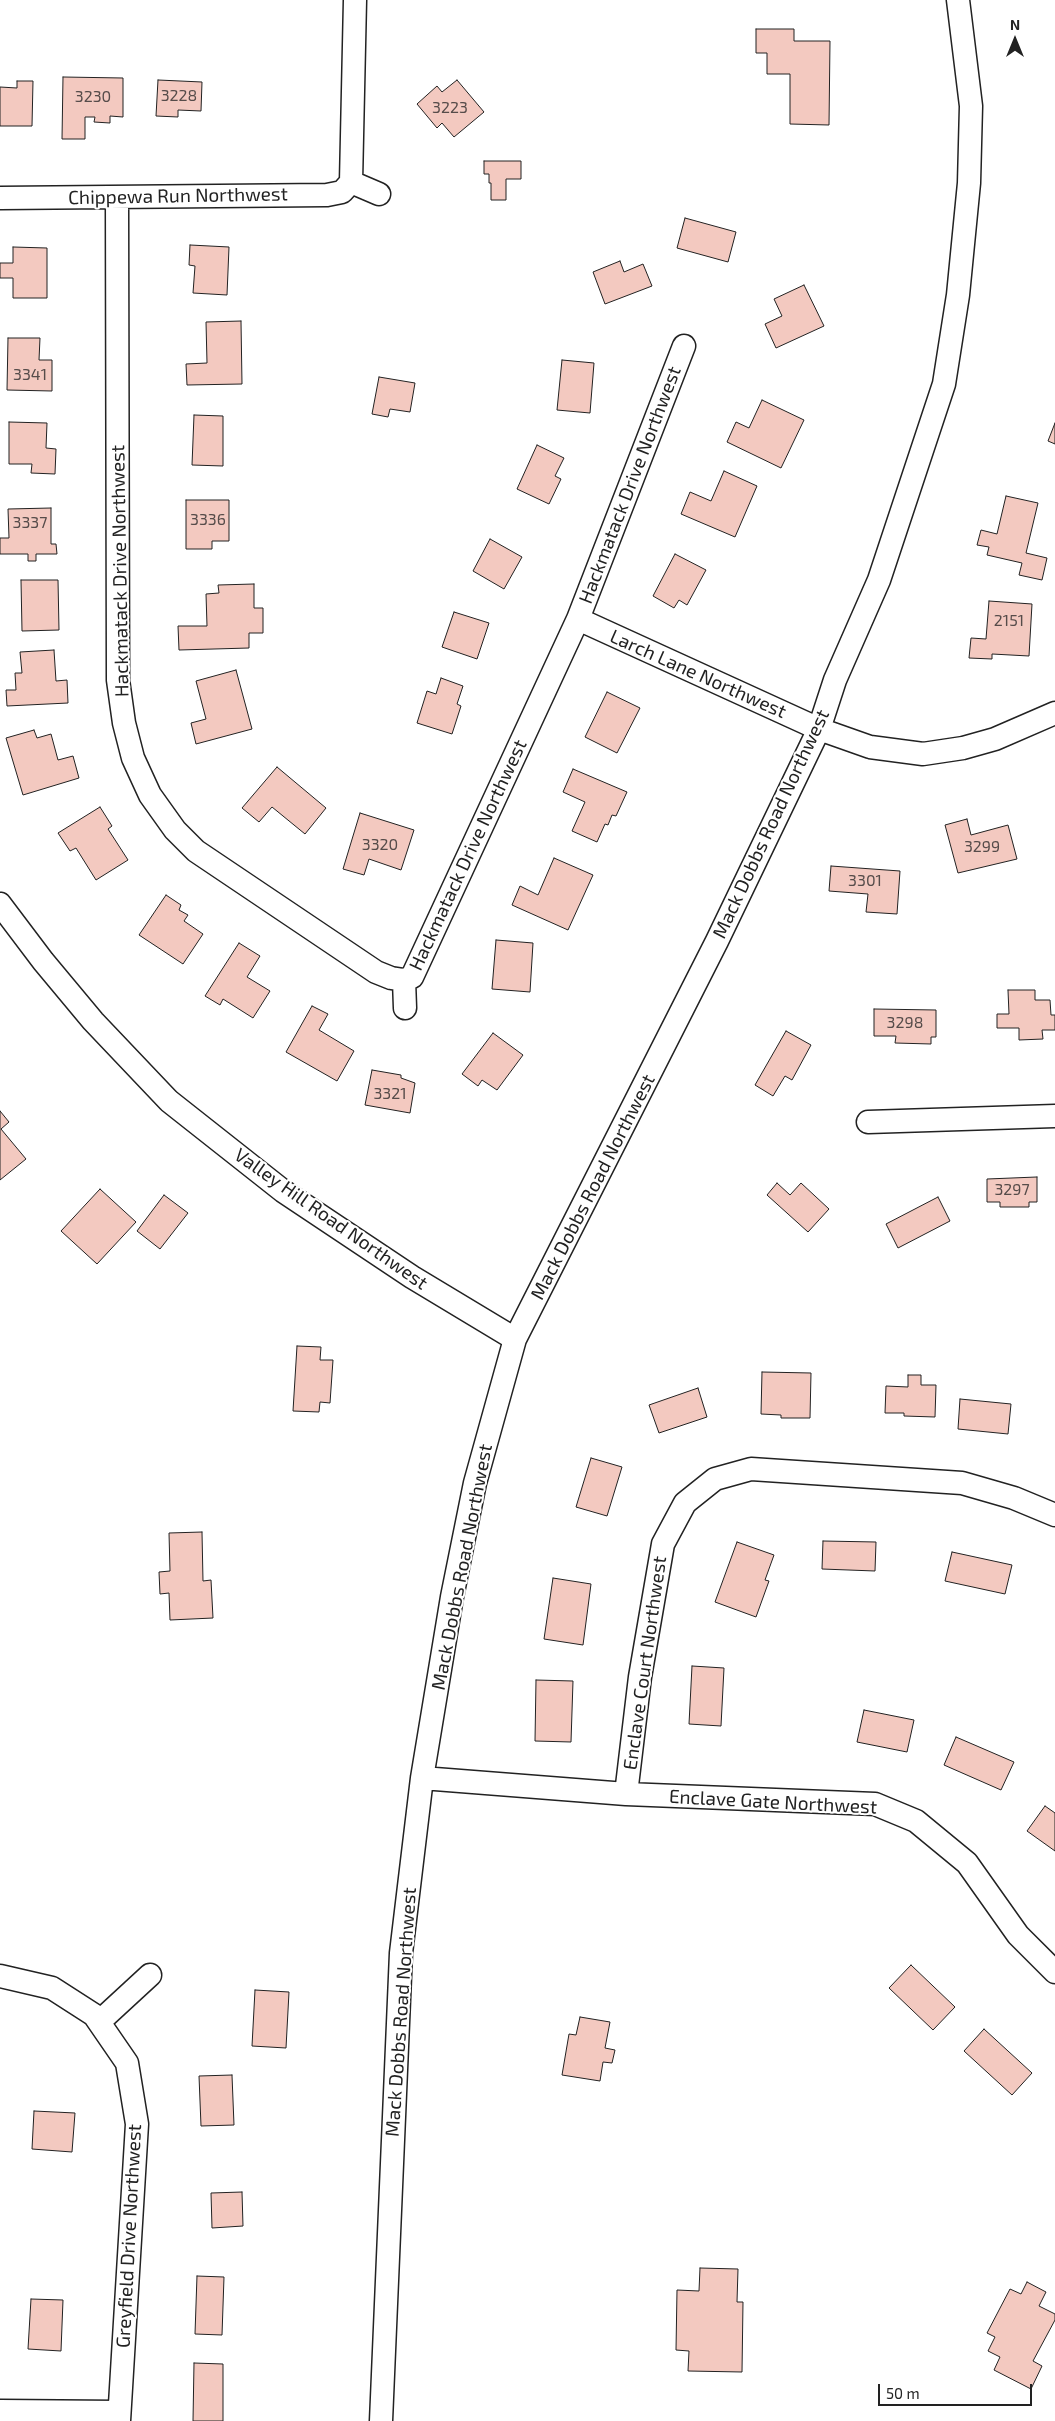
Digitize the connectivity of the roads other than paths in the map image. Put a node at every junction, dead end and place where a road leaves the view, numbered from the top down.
1 (355, 0) edge
2 (958, 0) edge
3 (351, 182) junction
4 (379, 194) dead end
5 (117, 197) junction
6 (0, 198) edge
7 (684, 346) dead end
8 (578, 619) junction
9 (1055, 713) edge
10 (819, 728) junction
11 (0, 904) edge
12 (404, 980) junction
13 (405, 1008) dead end
14 (1055, 1116) edge
15 (868, 1122) dead end
16 (515, 1339) junction
17 (1055, 1515) edge
18 (422, 1778) junction
19 (626, 1794) junction
20 (1055, 1972) edge
21 (150, 1975) dead end
22 (0, 1976) edge
23 (99, 2022) junction
24 (0, 2411) edge
25 (119, 2417) edge
26 (381, 2421) edge

1 - 3 street
2 - 10 street, Mack Dobbs Road Northwest
3 - 4 street
3 - 5 street, Chippewa Run Northwest
5 - 6 street, Chippewa Run Northwest
5 - 12 street, Hackmatack Drive Northwest
7 - 8 street, Hackmatack Drive Northwest
8 - 10 street, Larch Lane Northwest
8 - 12 street, Hackmatack Drive Northwest
9 - 10 street, Larch Lane Northwest
10 - 16 street, Mack Dobbs Road Northwest
11 - 16 street, Valley Hill Road Northwest
12 - 13 street
14 - 15 street
16 - 18 street, Mack Dobbs Road Northwest
17 - 19 street, Enclave Court Northwest
18 - 19 street, Enclave Gate Northwest
18 - 26 street, Mack Dobbs Road Northwest
19 - 20 street, Enclave Gate Northwest
21 - 23 street
22 - 23 street, Greyfield Drive Northwest
23 - 25 street, Greyfield Drive Northwest
24 - 25 street

